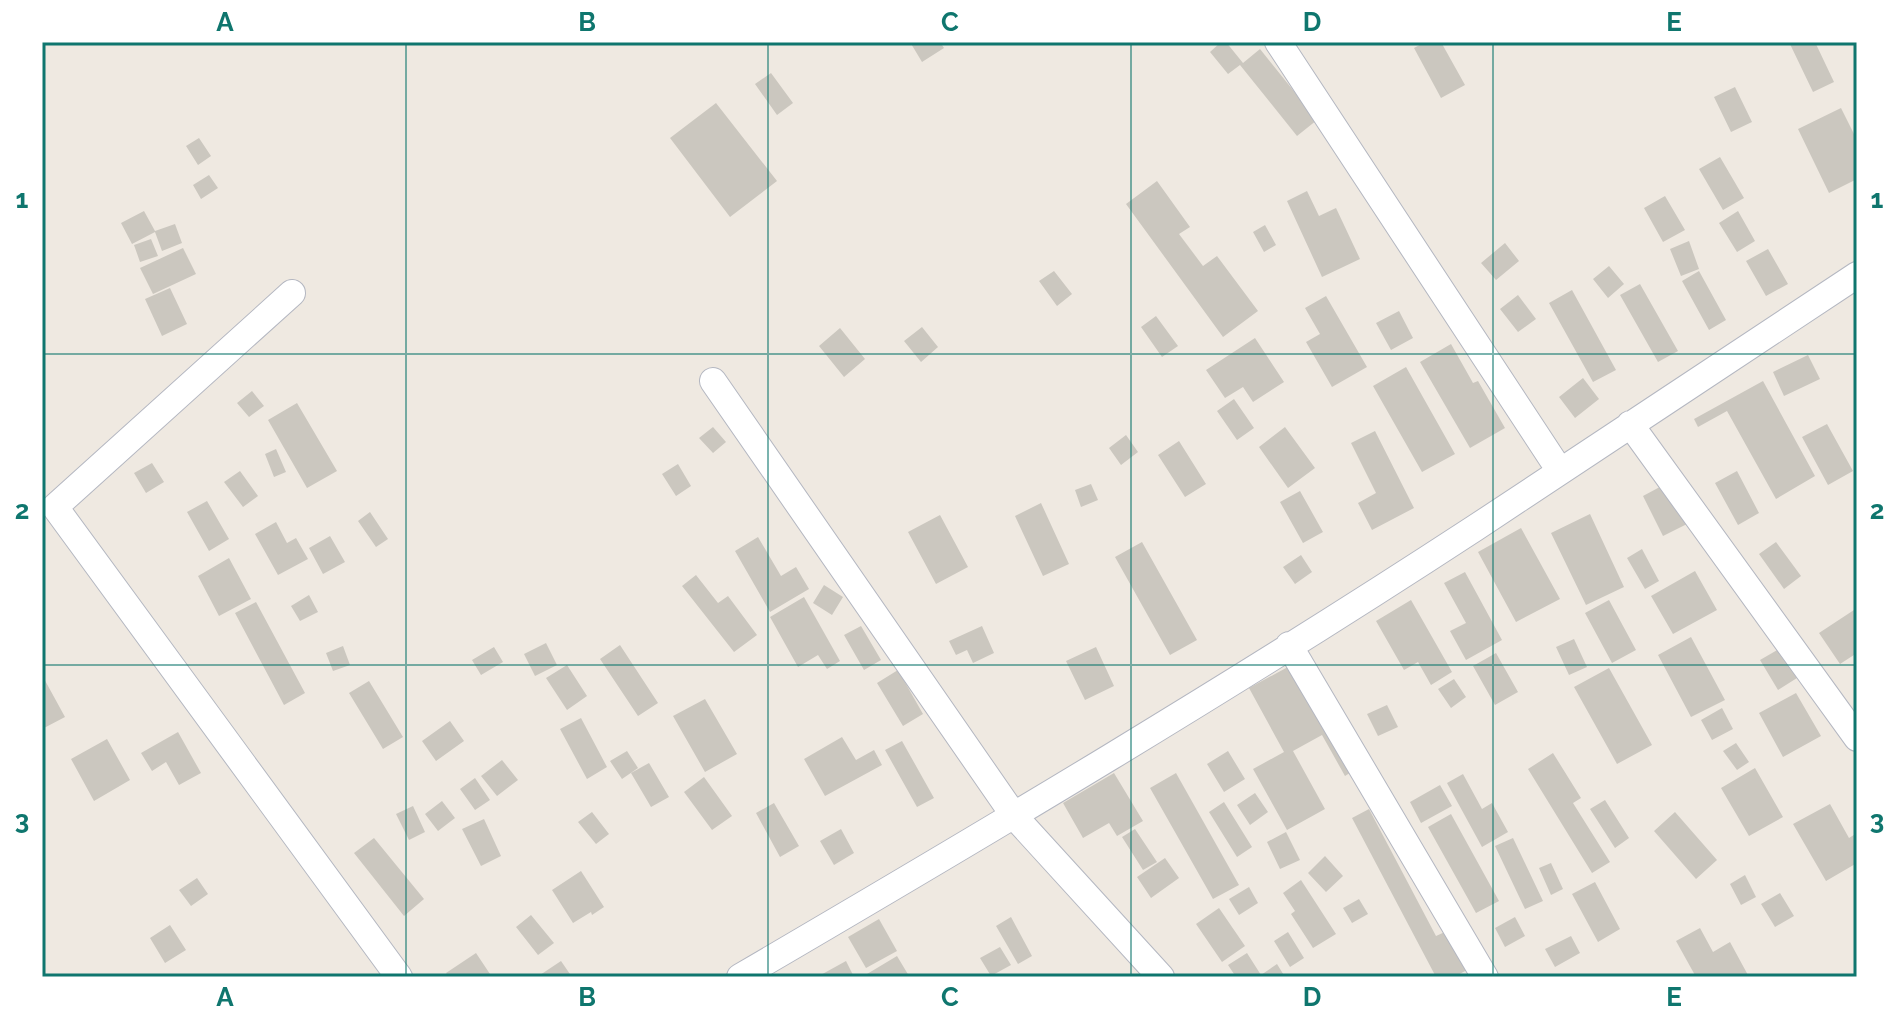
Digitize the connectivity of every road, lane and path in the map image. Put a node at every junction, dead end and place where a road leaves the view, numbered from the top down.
1 (1278, 42) edge
2 (1857, 275) edge
3 (292, 293) dead end
4 (713, 381) dead end
5 (1630, 424) junction
6 (1560, 471) junction
7 (1289, 645) junction
8 (1857, 738) edge
9 (1015, 817) junction
10 (399, 977) edge
11 (740, 977) edge
12 (1161, 977) edge
13 (1485, 977) edge

1 - 6 street
2 - 5 street
3 - 10 street
4 - 9 street
5 - 6 street
5 - 8 street
6 - 7 street
7 - 9 street
7 - 13 street
9 - 11 street
9 - 12 street

